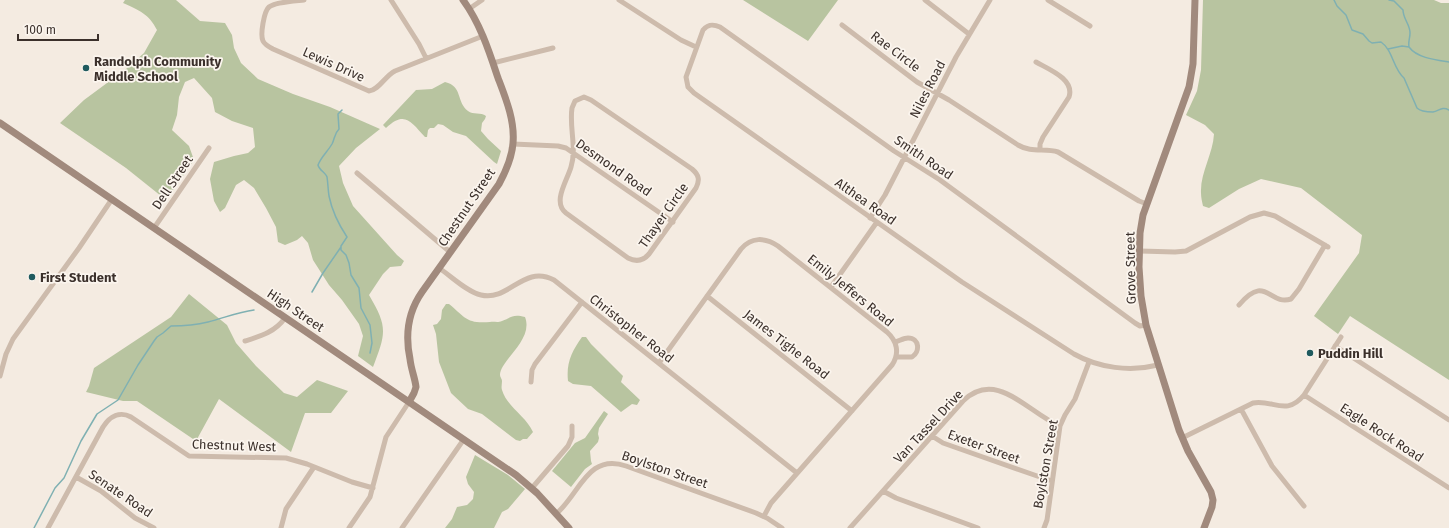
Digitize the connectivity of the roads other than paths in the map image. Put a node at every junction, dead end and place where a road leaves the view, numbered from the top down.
1 (304, 0) edge
2 (391, 0) edge
3 (463, 0) edge
4 (482, 0) edge
5 (619, 0) edge
6 (925, 0) edge
7 (990, 0) edge
8 (1048, 0) edge
9 (1191, 0) edge
10 (1195, 0) edge
11 (469, 9) junction
12 (842, 25) dead end
13 (1090, 26) dead end
14 (969, 34) junction
15 (483, 36) junction
16 (696, 47) junction
17 (553, 48) dead end
18 (426, 58) junction
19 (1036, 62) dead end
20 (493, 63) junction
21 (937, 93) junction
22 (0, 123) edge
23 (513, 144) junction
24 (209, 148) dead end
25 (1040, 150) junction
26 (573, 152) junction
27 (905, 157) junction
28 (357, 173) dead end
29 (112, 199) junction
30 (1147, 204) junction
31 (870, 218) junction
32 (673, 222) junction
33 (877, 222) junction
34 (154, 228) junction
35 (1140, 251) junction
36 (450, 252) junction
37 (439, 268) junction
38 (830, 287) junction
39 (707, 296) junction
40 (582, 302) junction
41 (1239, 305) dead end
42 (285, 318) junction
43 (1146, 325) junction
44 (1341, 337) dead end
45 (245, 341) dead end
46 (895, 342) junction
47 (1335, 346) junction
48 (896, 357) junction
49 (1089, 362) junction
50 (659, 363) junction
51 (1158, 365) junction
52 (0, 376) edge
53 (531, 382) dead end
54 (1304, 395) junction
55 (409, 402) junction
56 (1241, 408) junction
57 (852, 411) junction
58 (1449, 420) edge
59 (572, 426) dead end
60 (1060, 426) junction
61 (932, 436) junction
62 (1182, 438) junction
63 (464, 439) junction
64 (314, 467) junction
65 (797, 473) junction
66 (76, 477) junction
67 (1052, 481) junction
68 (373, 488) junction
69 (532, 488) junction
70 (1449, 488) edge
71 (883, 491) junction
72 (1304, 506) dead end
73 (556, 514) junction
74 (764, 516) junction
75 (48, 528) edge
76 (154, 528) edge
77 (281, 528) edge
78 (349, 528) edge
79 (402, 528) edge
80 (569, 528) edge
81 (782, 528) edge
82 (850, 528) edge
83 (978, 528) edge
84 (1044, 528) edge
85 (1204, 528) edge

1 - 18 street, Lewis Drive
2 - 18 street
3 - 11 main road, Chestnut Street
4 - 11 street
5 - 16 street
6 - 14 street
7 - 14 street, Niles Road
8 - 13 street
9 - 10 street
10 - 30 main road, Grove Street
11 - 15 main road, Chestnut Street
12 - 21 street, Rae Circle
14 - 21 street, Niles Road
15 - 18 street, Lewis Drive
15 - 20 main road, Chestnut Street
16 - 27 street, Smith Road
16 - 31 street, Althea Road
17 - 20 street
19 - 25 street
20 - 23 main road, Chestnut Street
21 - 25 street, Rae Circle
21 - 27 street, Niles Road
22 - 29 main road, High Street
23 - 26 street, Desmond Road
23 - 36 main road, Chestnut Street
24 - 34 street, Dell Street
25 - 30 street, Rae Circle
26 - 32 street, Desmond Road
26 - 32 street, Thayer Circle
26 - 32 street, Thayer Circle
27 - 31 street, Niles Road
27 - 43 street, Smith Road
28 - 36 street
29 - 34 main road, High Street
29 - 52 street
30 - 35 main road, Grove Street
31 - 33 street, Althea Road
33 - 38 street
33 - 49 street, Althea Road
34 - 42 main road, High Street
35 - 41 street
35 - 43 main road, Grove Street
36 - 37 main road, Chestnut Street
37 - 40 street, Christopher Road
37 - 55 main road, Chestnut Street
38 - 39 street, Emily Jeffers Road
38 - 46 street, Emily Jeffers Road
39 - 50 street, Emily Jeffers Road
39 - 57 street, James Tighe Road
40 - 50 street, Christopher Road
40 - 53 street
42 - 45 street
42 - 55 main road, High Street
43 - 51 main road, Grove Street
44 - 47 street
46 - 48 street, Emily Jeffers Road
46 - 48 street
47 - 54 street
47 - 58 street
48 - 57 street
49 - 51 street, Althea Road
49 - 60 street, Boylston Street
50 - 65 street, Christopher Road
51 - 62 main road, Grove Street
54 - 56 street
54 - 70 street, Eagle Rock Road
55 - 63 main road, High Street
55 - 68 street
56 - 62 street
56 - 72 street
57 - 65 street
59 - 69 street
60 - 61 street, Van Tassel Drive
60 - 67 street, Boylston Street
61 - 67 street, Exeter Street
61 - 71 street, Van Tassel Drive
62 - 85 main road, Grove Street
63 - 69 main road, High Street
63 - 79 street
64 - 66 street, Chestnut West
64 - 68 street, Chestnut West
64 - 77 street
65 - 74 street
66 - 75 street, Chestnut West
66 - 76 street, Senate Road
67 - 84 street, Boylston Street
68 - 78 street
69 - 73 main road, High Street
71 - 82 street, Van Tassel Drive
71 - 83 street
73 - 74 street, Boylston Street
73 - 80 main road, High Street
74 - 81 street, Boylston Street

